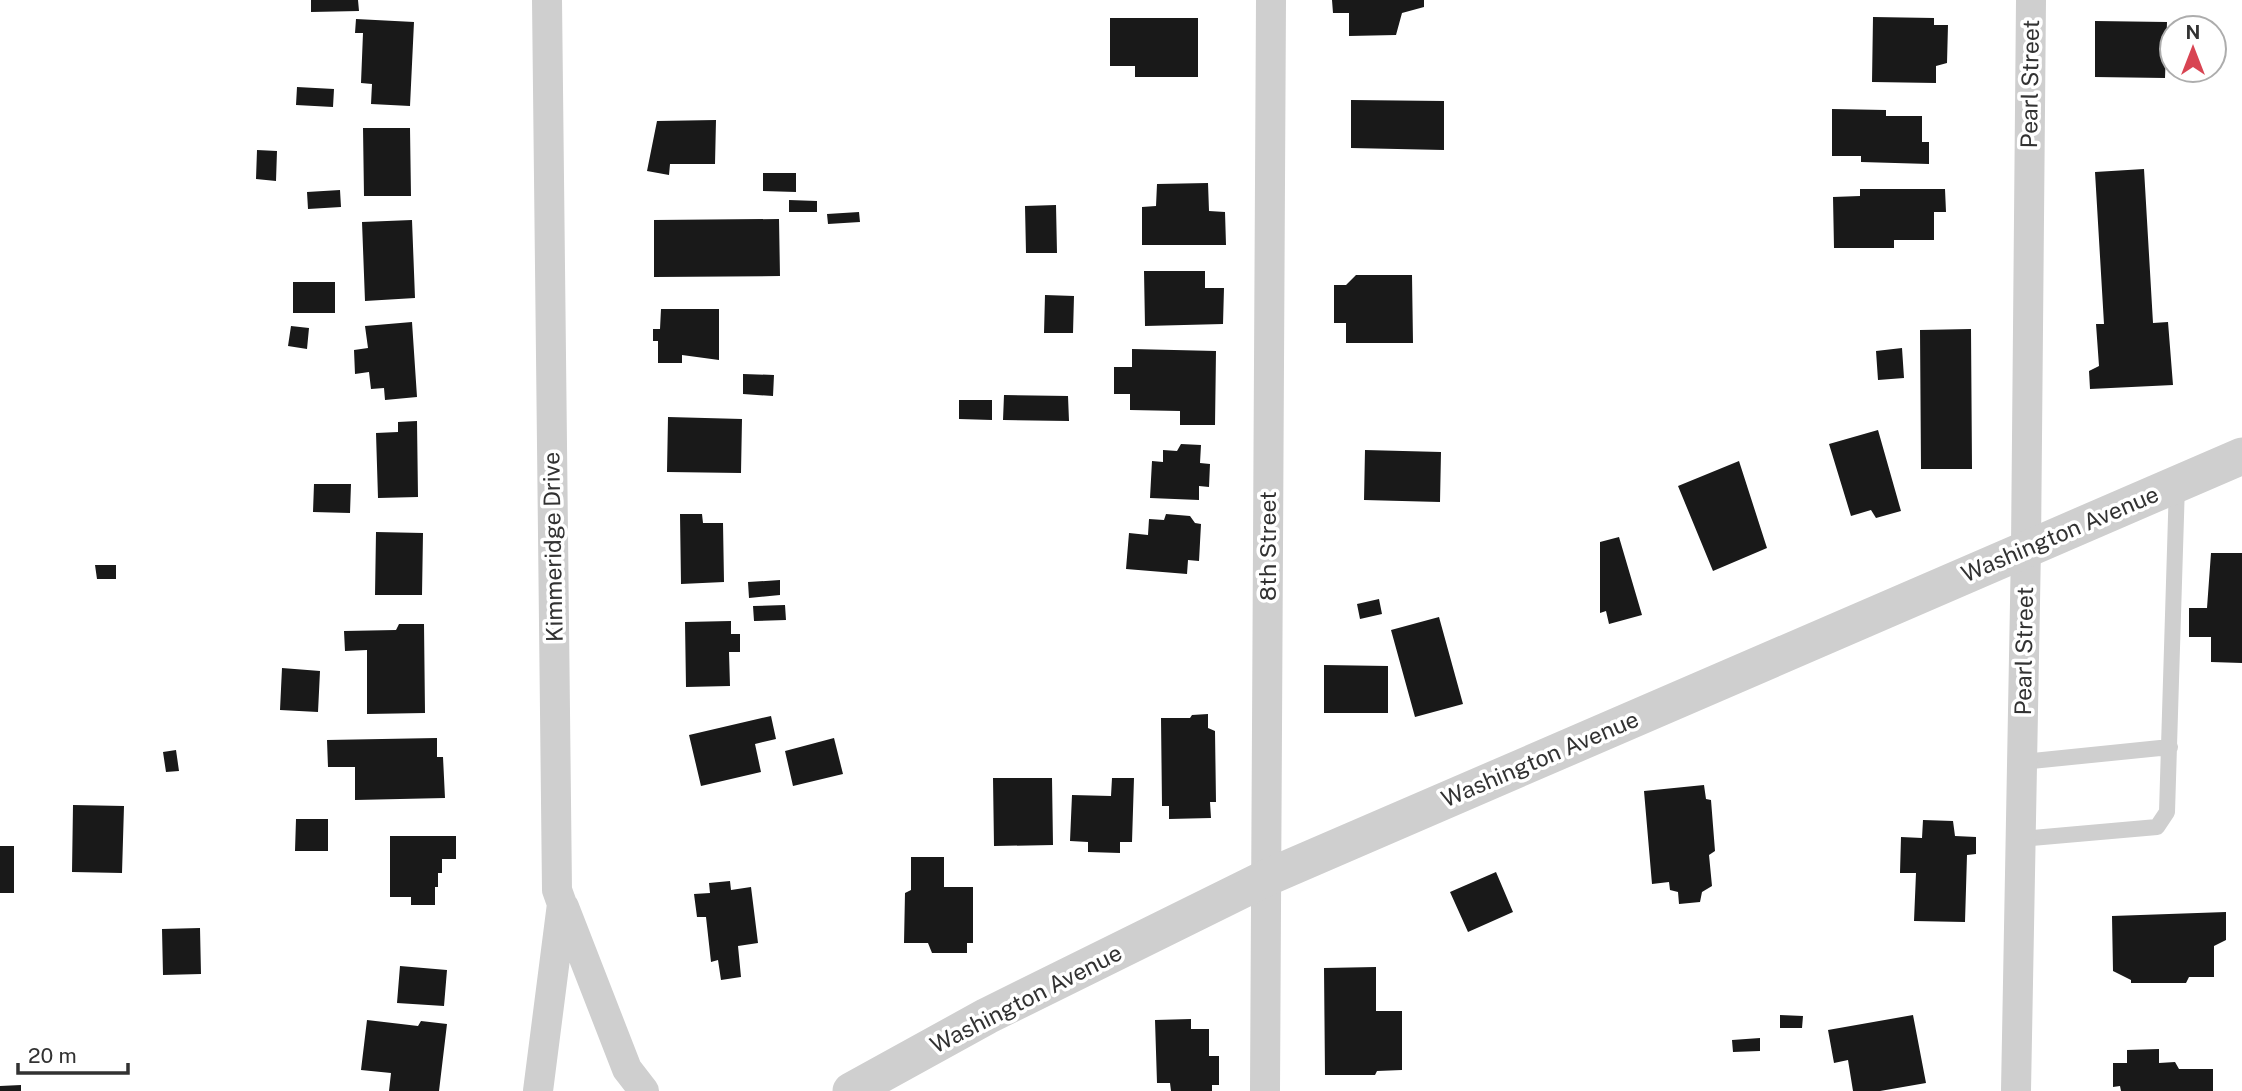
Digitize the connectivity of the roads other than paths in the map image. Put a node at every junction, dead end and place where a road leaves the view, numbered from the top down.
1 (547, 0) edge
2 (1270, 0) edge
3 (2031, 0) edge
4 (2242, 456) edge
5 (2177, 484) junction
6 (2026, 548) junction
7 (2170, 747) junction
8 (2022, 762) junction
9 (2020, 839) junction
10 (1266, 878) junction
11 (562, 904) junction
12 (538, 1091) edge
13 (644, 1091) edge
14 (851, 1091) edge
15 (1265, 1091) edge
16 (2016, 1091) edge

1 - 11 street, Kimmeridge Drive
2 - 10 street, 8th Street
3 - 6 street, Pearl Street
4 - 5 street, Washington Avenue
5 - 6 street, Washington Avenue
5 - 7 lane
6 - 8 street, Pearl Street
6 - 10 street, Washington Avenue
7 - 8 lane
7 - 9 lane
8 - 9 street, Pearl Street
9 - 16 street, Pearl Street
10 - 14 street, Washington Avenue
10 - 15 street, 8th Street
11 - 12 street, Kimmeridge Drive
11 - 13 street

